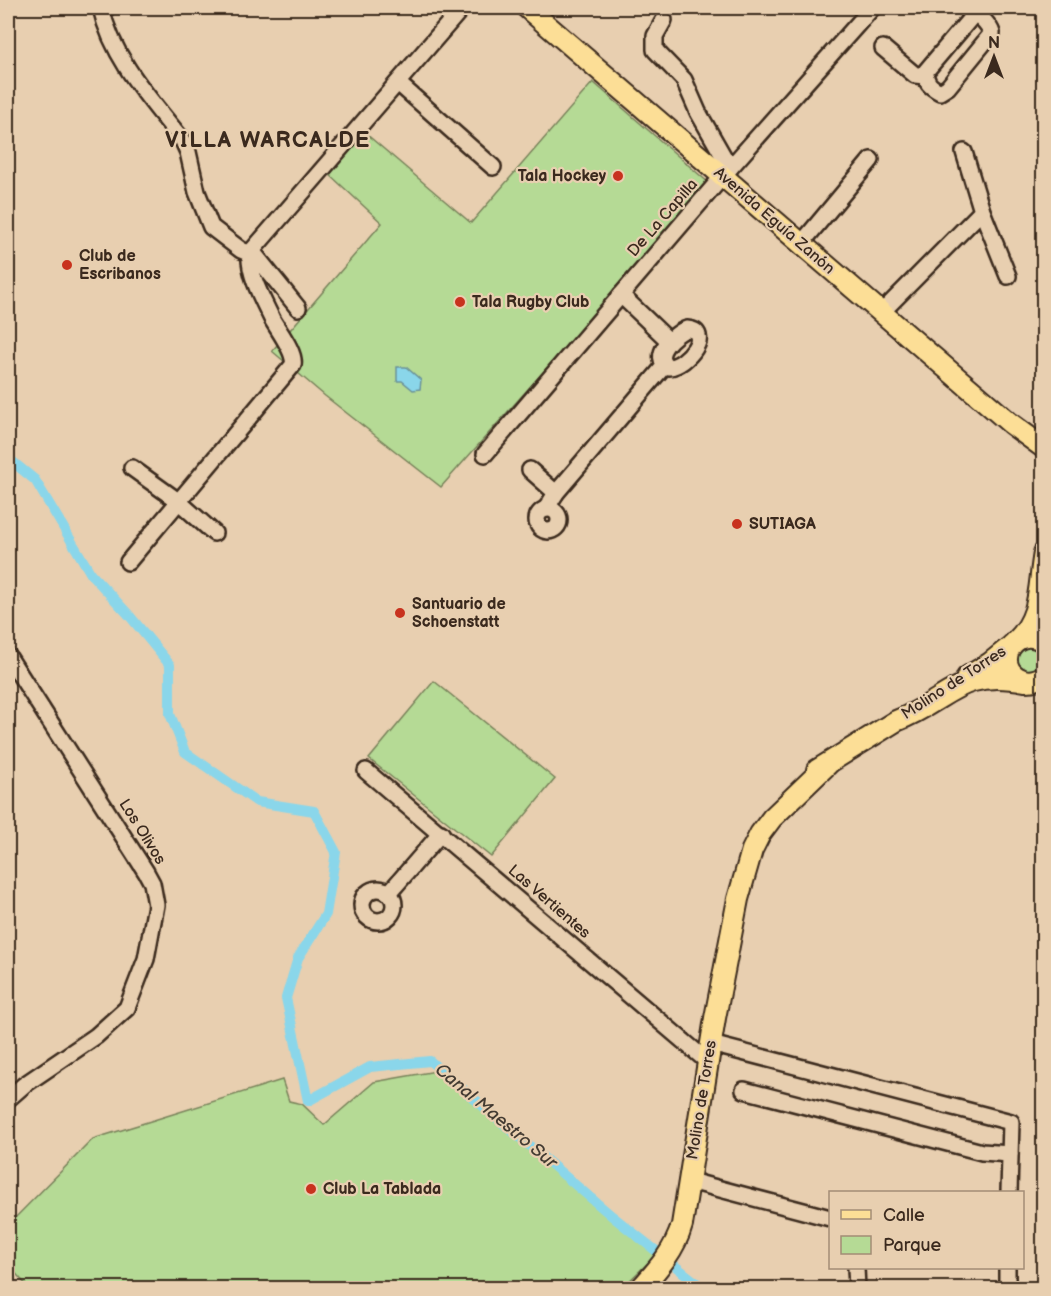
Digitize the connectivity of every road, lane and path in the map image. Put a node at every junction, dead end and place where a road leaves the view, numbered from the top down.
1 (101, 8) edge
2 (462, 8) edge
3 (527, 8) edge
4 (872, 8) edge
5 (973, 10) edge
6 (664, 20) dead end
7 (883, 48) dead end
8 (925, 76) junction
9 (398, 83) junction
10 (964, 152) dead end
11 (871, 159) dead end
12 (493, 167) dead end
13 (726, 172) junction
14 (982, 211) junction
15 (801, 244) junction
16 (249, 253) junction
17 (1008, 276) dead end
18 (621, 295) junction
19 (298, 308) dead end
20 (881, 313) junction
21 (669, 341) junction
22 (665, 365) junction
23 (1023, 434) junction
24 (1044, 448) edge
25 (485, 454) dead end
26 (1044, 466) edge
27 (132, 468) dead end
28 (530, 470) dead end
29 (556, 493) junction
30 (177, 501) junction
31 (546, 509) dead end
32 (214, 533) dead end
33 (1044, 553) edge
34 (128, 562) dead end
35 (1044, 642) edge
36 (1014, 643) junction
37 (8, 656) edge
38 (1034, 678) edge
39 (896, 722) junction
40 (366, 771) dead end
41 (441, 833) junction
42 (389, 893) dead end
43 (709, 1053) junction
44 (744, 1090) dead end
45 (8, 1099) edge
46 (1010, 1154) junction
47 (690, 1181) junction
48 (1009, 1191) edge
49 (829, 1217) edge
50 (856, 1269) edge
51 (1007, 1269) edge
52 (641, 1288) edge
53 (857, 1288) edge
54 (1007, 1288) edge

1 - 16 street
2 - 9 street
3 - 13 main road, Avenida Eguía Zanón
4 - 13 street, De La Capilla
5 - 8 street
5 - 8 street
6 - 13 street
7 - 8 street
9 - 12 street
9 - 16 street
10 - 14 street
11 - 15 street
13 - 15 main road, Avenida Eguía Zanón
13 - 18 street, De La Capilla
14 - 17 street
14 - 20 street
15 - 20 main road, Avenida Eguía Zanón
16 - 19 street
16 - 30 street
18 - 21 street
18 - 25 street, De La Capilla
20 - 23 main road, Avenida Eguía Zanón
21 - 22 street
21 - 22 street
22 - 29 street
23 - 24 main road, Avenida Eguía Zanón
23 - 26 main road, Avenida Eguía Zanón
27 - 30 street
28 - 29 street
29 - 31 street
30 - 32 street
30 - 34 street
33 - 36 main road, Molino de Torres
35 - 36 main road
36 - 38 main road
36 - 39 main road, Molino de Torres
37 - 45 street, Los Olivos
38 - 39 main road, Molino de Torres
39 - 43 main road, Molino de Torres
40 - 41 street, Las Vertientes
41 - 42 street
41 - 43 street, Las Vertientes
43 - 46 street
43 - 47 main road, Molino de Torres
44 - 46 street
46 - 48 street
47 - 49 street
47 - 52 main road, Molino de Torres
50 - 53 street
51 - 54 street

